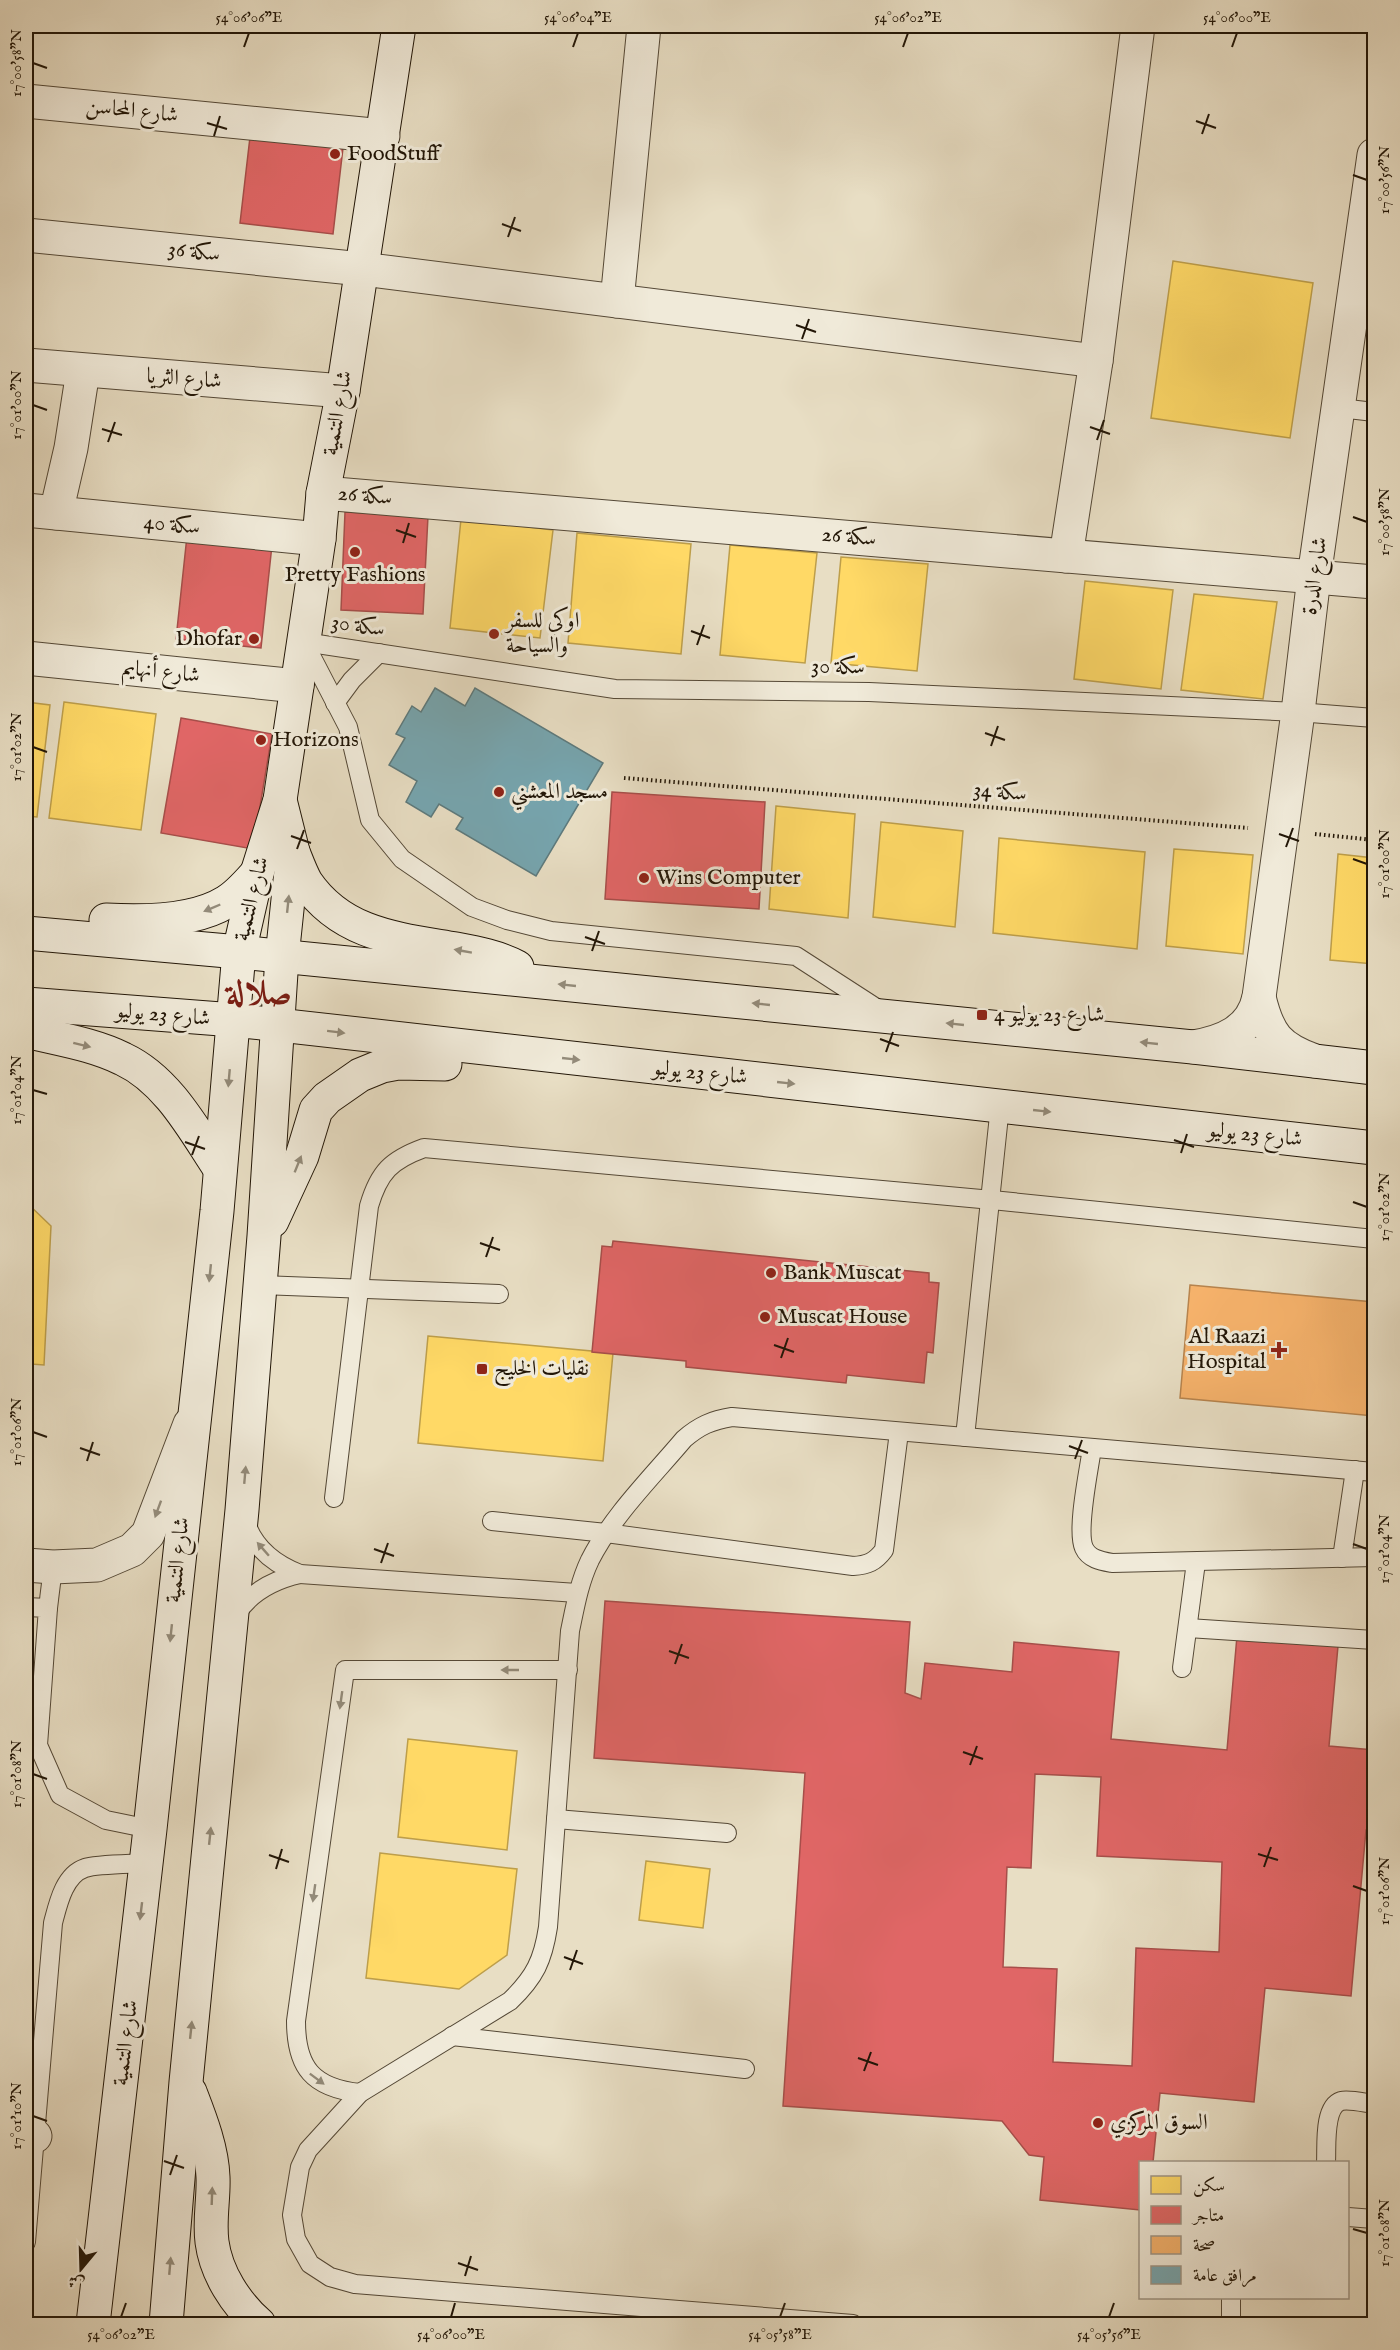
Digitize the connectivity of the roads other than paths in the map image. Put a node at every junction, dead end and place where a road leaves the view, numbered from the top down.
1 (399, 26) edge
2 (644, 26) edge
3 (1138, 26) edge
4 (26, 101) edge
5 (382, 135) junction
6 (1374, 161) edge
7 (26, 236) edge
8 (362, 270) junction
9 (1366, 282) edge
10 (617, 301) junction
11 (1095, 361) junction
12 (26, 365) edge
13 (83, 371) junction
14 (343, 391) junction
15 (1340, 408) junction
16 (1374, 412) edge
17 (323, 493) junction
18 (41, 512) edge
19 (319, 539) junction
20 (1066, 556) junction
21 (1314, 577) junction
22 (1374, 582) edge
23 (304, 642) junction
24 (379, 653) junction
25 (26, 658) edge
26 (297, 686) junction
27 (335, 703) junction
28 (1298, 712) junction
29 (1374, 718) edge
30 (280, 800) junction
31 (293, 852) junction
32 (257, 873) junction
33 (26, 916) edge
34 (26, 933) edge
35 (239, 952) junction
36 (282, 957) junction
37 (534, 982) junction
38 (1259, 998) junction
39 (26, 1004) edge
40 (891, 1017) junction
41 (234, 1020) junction
42 (278, 1025) junction
43 (26, 1031) edge
44 (1193, 1047) junction
45 (535, 1056) junction
46 (1315, 1061) junction
47 (1374, 1068) edge
48 (1000, 1106) junction
49 (1374, 1148) edge
50 (220, 1169) junction
51 (992, 1200) junction
52 (264, 1236) junction
53 (1374, 1239) edge
54 (261, 1284) junction
55 (358, 1288) junction
56 (499, 1294) dead end
57 (194, 1415) junction
58 (899, 1432) junction
59 (965, 1437) junction
60 (1092, 1448) junction
61 (1355, 1470) junction
62 (1374, 1472) edge
63 (334, 1498) dead end
64 (242, 1510) junction
65 (492, 1521) dead end
66 (606, 1533) junction
67 (1374, 1557) edge
68 (1342, 1558) junction
69 (1196, 1562) junction
70 (39, 1566) edge
71 (300, 1574) junction
72 (577, 1593) junction
73 (26, 1607) edge
74 (48, 1608) junction
75 (231, 1623) junction
76 (1188, 1628) junction
77 (1374, 1640) edge
78 (1182, 1668) dead end
79 (568, 1670) junction
80 (556, 1819) junction
81 (150, 1829) junction
82 (727, 1833) dead end
83 (146, 1863) junction
84 (452, 2036) junction
85 (745, 2068) dead end
86 (186, 2082) junction
87 (360, 2093) junction
88 (1374, 2103) edge
89 (30, 2135) edge
90 (1326, 2161) edge
91 (1349, 2217) edge
92 (1374, 2219) edge
93 (26, 2242) edge
94 (1231, 2299) edge
95 (93, 2325) edge
96 (166, 2325) edge
97 (259, 2325) edge
98 (853, 2325) edge
99 (1231, 2325) edge

1 - 5 street, شارع التنمية
2 - 10 street
3 - 11 street
4 - 5 street, شارع المحاسن
5 - 8 street, شارع التنمية
6 - 9 street, شارع الدرة
7 - 8 street, سكة 36
8 - 10 street, سكة 36
8 - 14 street, شارع التنمية
9 - 15 street, شارع الدرة
10 - 11 street, سكة 36
11 - 20 street
12 - 13 street, شارع الثريا
13 - 14 street, شارع الثريا
13 - 18 street
14 - 17 street, شارع التنمية
15 - 16 lane
15 - 21 street, شارع الدرة
17 - 19 street, شارع التنمية
17 - 20 street, سكة 26
18 - 19 street, سكة 40
19 - 23 street, شارع التنمية
20 - 21 street, سكة 26
21 - 22 street, سكة 26
21 - 28 street, شارع الدرة
23 - 24 lane, سكة 30
23 - 26 street, شارع التنمية
23 - 27 lane
24 - 27 lane
24 - 28 lane, سكة 30
25 - 26 street, شارع أنهايم
26 - 30 street, شارع التنمية
27 - 40 lane
28 - 29 lane, سكة 30
28 - 38 street, شارع الدرة
30 - 31 street, شارع التنمية
30 - 32 street, شارع التنمية
36 -> 31 street, شارع التنمية
37 -> 31 street
32 -> 33 street
32 - 35 street, شارع التنمية
34 - 35 street
35 - 36 street
35 - 41 street, شارع التنمية
36 - 37 street
36 - 42 street, شارع التنمية
40 -> 37 street
38 - 44 street, شارع الدرة
38 - 46 street, شارع الدرة
39 - 41 street, شارع 23 يوليو
44 -> 40 street
41 - 42 street, شارع 23 يوليو
41 -> 50 street, شارع التنمية
42 -> 45 street, شارع 23 يوليو
42 - 52 street, شارع التنمية
43 -> 50 street
44 - 46 street
45 -> 48 street, شارع 23 يوليو
52 -> 45 street
46 - 47 street
48 -> 49 street, شارع 23 يوليو
48 - 51 lane
50 -> 57 street, شارع التنمية
51 - 53 lane
51 - 55 lane
51 - 59 lane
52 - 54 street, شارع التنمية
54 - 55 lane
64 -> 54 street, شارع التنمية
55 - 56 lane
55 - 63 lane
57 -> 70 street
57 -> 81 street, شارع التنمية
58 - 59 lane
58 - 66 lane
58 - 66 lane
59 - 60 lane
60 - 61 lane
60 - 69 lane
61 - 62 lane
61 - 68 lane
71 -> 64 lane
64 - 75 street, شارع التنمية
65 - 66 lane
66 - 72 lane
67 - 68 lane
68 - 69 lane
69 - 76 lane
70 - 74 lane
71 - 72 lane
71 - 75 lane
72 - 79 lane
73 - 74 lane
74 - 81 lane
86 -> 75 street, شارع التنمية
76 - 77 lane
76 - 78 lane
79 - 80 lane
79 -> 87 lane
80 - 82 lane
80 - 84 lane
81 - 83 street, شارع التنمية
83 - 89 lane
83 -> 95 street, شارع التنمية
84 - 85 lane
84 - 87 lane
96 -> 86 street, شارع التنمية
97 -> 86 street
87 - 98 lane
88 - 90 lane
89 - 93 lane
91 - 92 lane
94 - 99 lane

